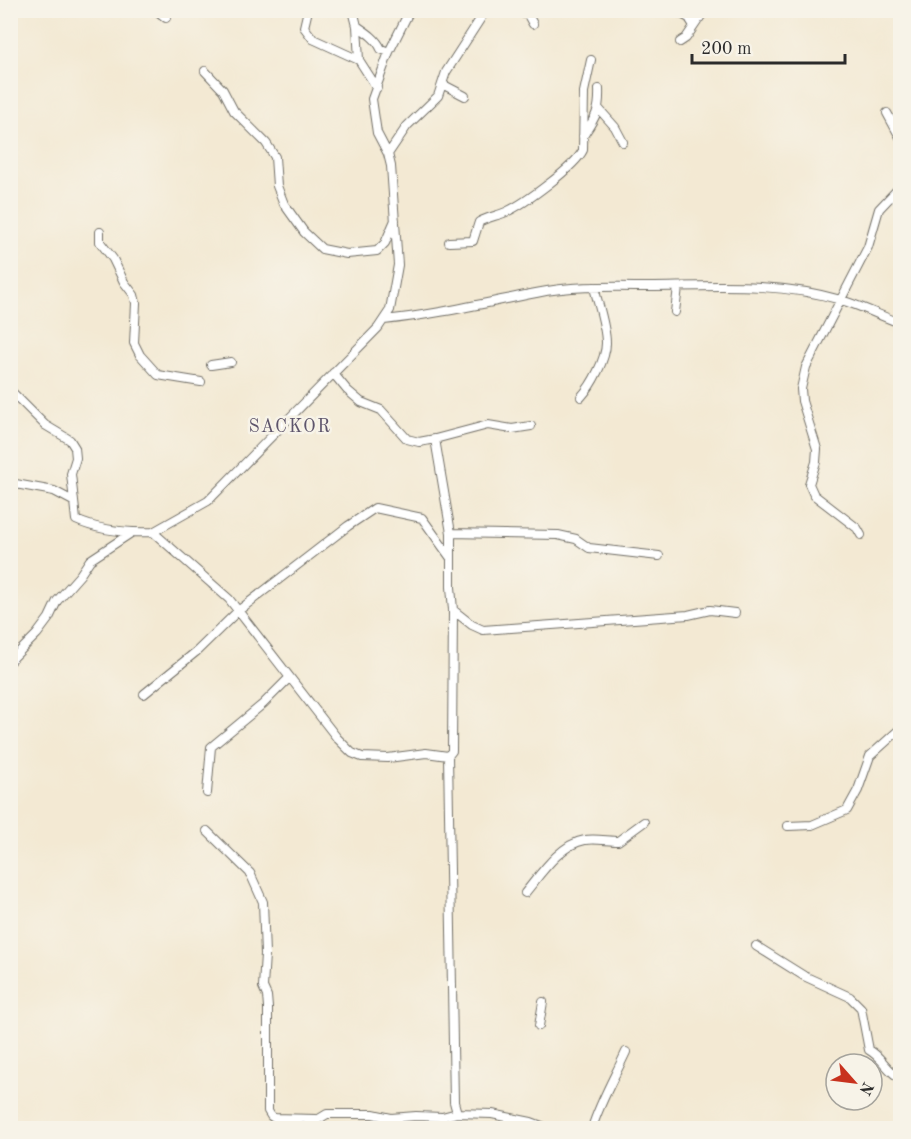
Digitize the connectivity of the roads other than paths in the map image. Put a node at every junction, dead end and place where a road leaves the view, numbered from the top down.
1 (156, 10) edge
2 (308, 10) edge
3 (352, 10) edge
4 (410, 10) edge
5 (486, 10) edge
6 (513, 10) edge
7 (674, 10) edge
8 (705, 10) edge
9 (166, 18) dead end
10 (533, 24) dead end
11 (357, 26) junction
12 (694, 26) junction
13 (680, 42) dead end
14 (389, 52) junction
15 (359, 60) junction
16 (591, 60) dead end
17 (205, 71) dead end
18 (368, 74) junction
19 (379, 78) junction
20 (442, 84) junction
21 (377, 88) junction
22 (599, 89) dead end
23 (465, 96) dead end
24 (599, 109) junction
25 (886, 113) dead end
26 (583, 136) junction
27 (900, 137) edge
28 (623, 142) dead end
29 (388, 154) junction
30 (900, 191) edge
31 (395, 219) junction
32 (100, 232) dead end
33 (449, 242) dead end
34 (594, 287) junction
35 (678, 287) junction
36 (841, 300) junction
37 (675, 312) dead end
38 (384, 320) junction
39 (900, 323) edge
40 (231, 362) dead end
41 (211, 365) dead end
42 (333, 373) junction
43 (201, 382) dead end
44 (10, 390) edge
45 (581, 397) dead end
46 (531, 426) dead end
47 (435, 439) junction
48 (10, 483) edge
49 (73, 501) junction
50 (153, 532) junction
51 (131, 533) junction
52 (451, 533) junction
53 (861, 535) dead end
54 (659, 556) dead end
55 (451, 559) junction
56 (453, 610) junction
57 (238, 611) junction
58 (735, 613) dead end
59 (10, 661) edge
60 (289, 678) junction
61 (144, 694) dead end
62 (900, 729) edge
63 (448, 756) junction
64 (207, 793) dead end
65 (644, 822) dead end
66 (788, 826) dead end
67 (207, 831) dead end
68 (525, 893) dead end
69 (756, 946) dead end
70 (543, 1002) dead end
71 (539, 1026) dead end
72 (626, 1052) dead end
73 (900, 1078) edge
74 (457, 1113) junction
75 (316, 1119) junction
76 (304, 1128) edge
77 (547, 1128) edge
78 (592, 1128) edge

1 - 9 street
2 - 15 street
3 - 11 street
4 - 14 street
5 - 20 street
6 - 10 street
7 - 12 street
8 - 12 street
11 - 14 street
11 - 15 street
12 - 13 street
14 - 19 street
15 - 18 street
16 - 26 street
17 - 31 street
18 - 19 street
18 - 21 street
19 - 21 street
20 - 23 street
20 - 29 street
21 - 29 street
22 - 24 street
24 - 26 street
24 - 28 street
25 - 27 street
26 - 33 street
29 - 31 street
30 - 36 street
31 - 38 street
32 - 43 street
34 - 35 street
34 - 38 street
34 - 45 street
35 - 36 street
35 - 37 street
36 - 39 street
36 - 53 street
38 - 42 street
40 - 41 street
42 - 47 street
42 - 50 street
44 - 49 street
46 - 47 street
47 - 52 street
48 - 49 street
49 - 51 street
50 - 51 street
50 - 57 street
51 - 59 street
52 - 54 street
52 - 55 street
55 - 56 street
55 - 57 street
56 - 58 street
56 - 63 street
57 - 60 street
57 - 61 street
60 - 63 street
60 - 64 street
62 - 66 street
63 - 74 street
65 - 68 street
67 - 75 street
69 - 73 street
70 - 71 street
72 - 78 street
74 - 75 street
74 - 77 street
75 - 76 street

